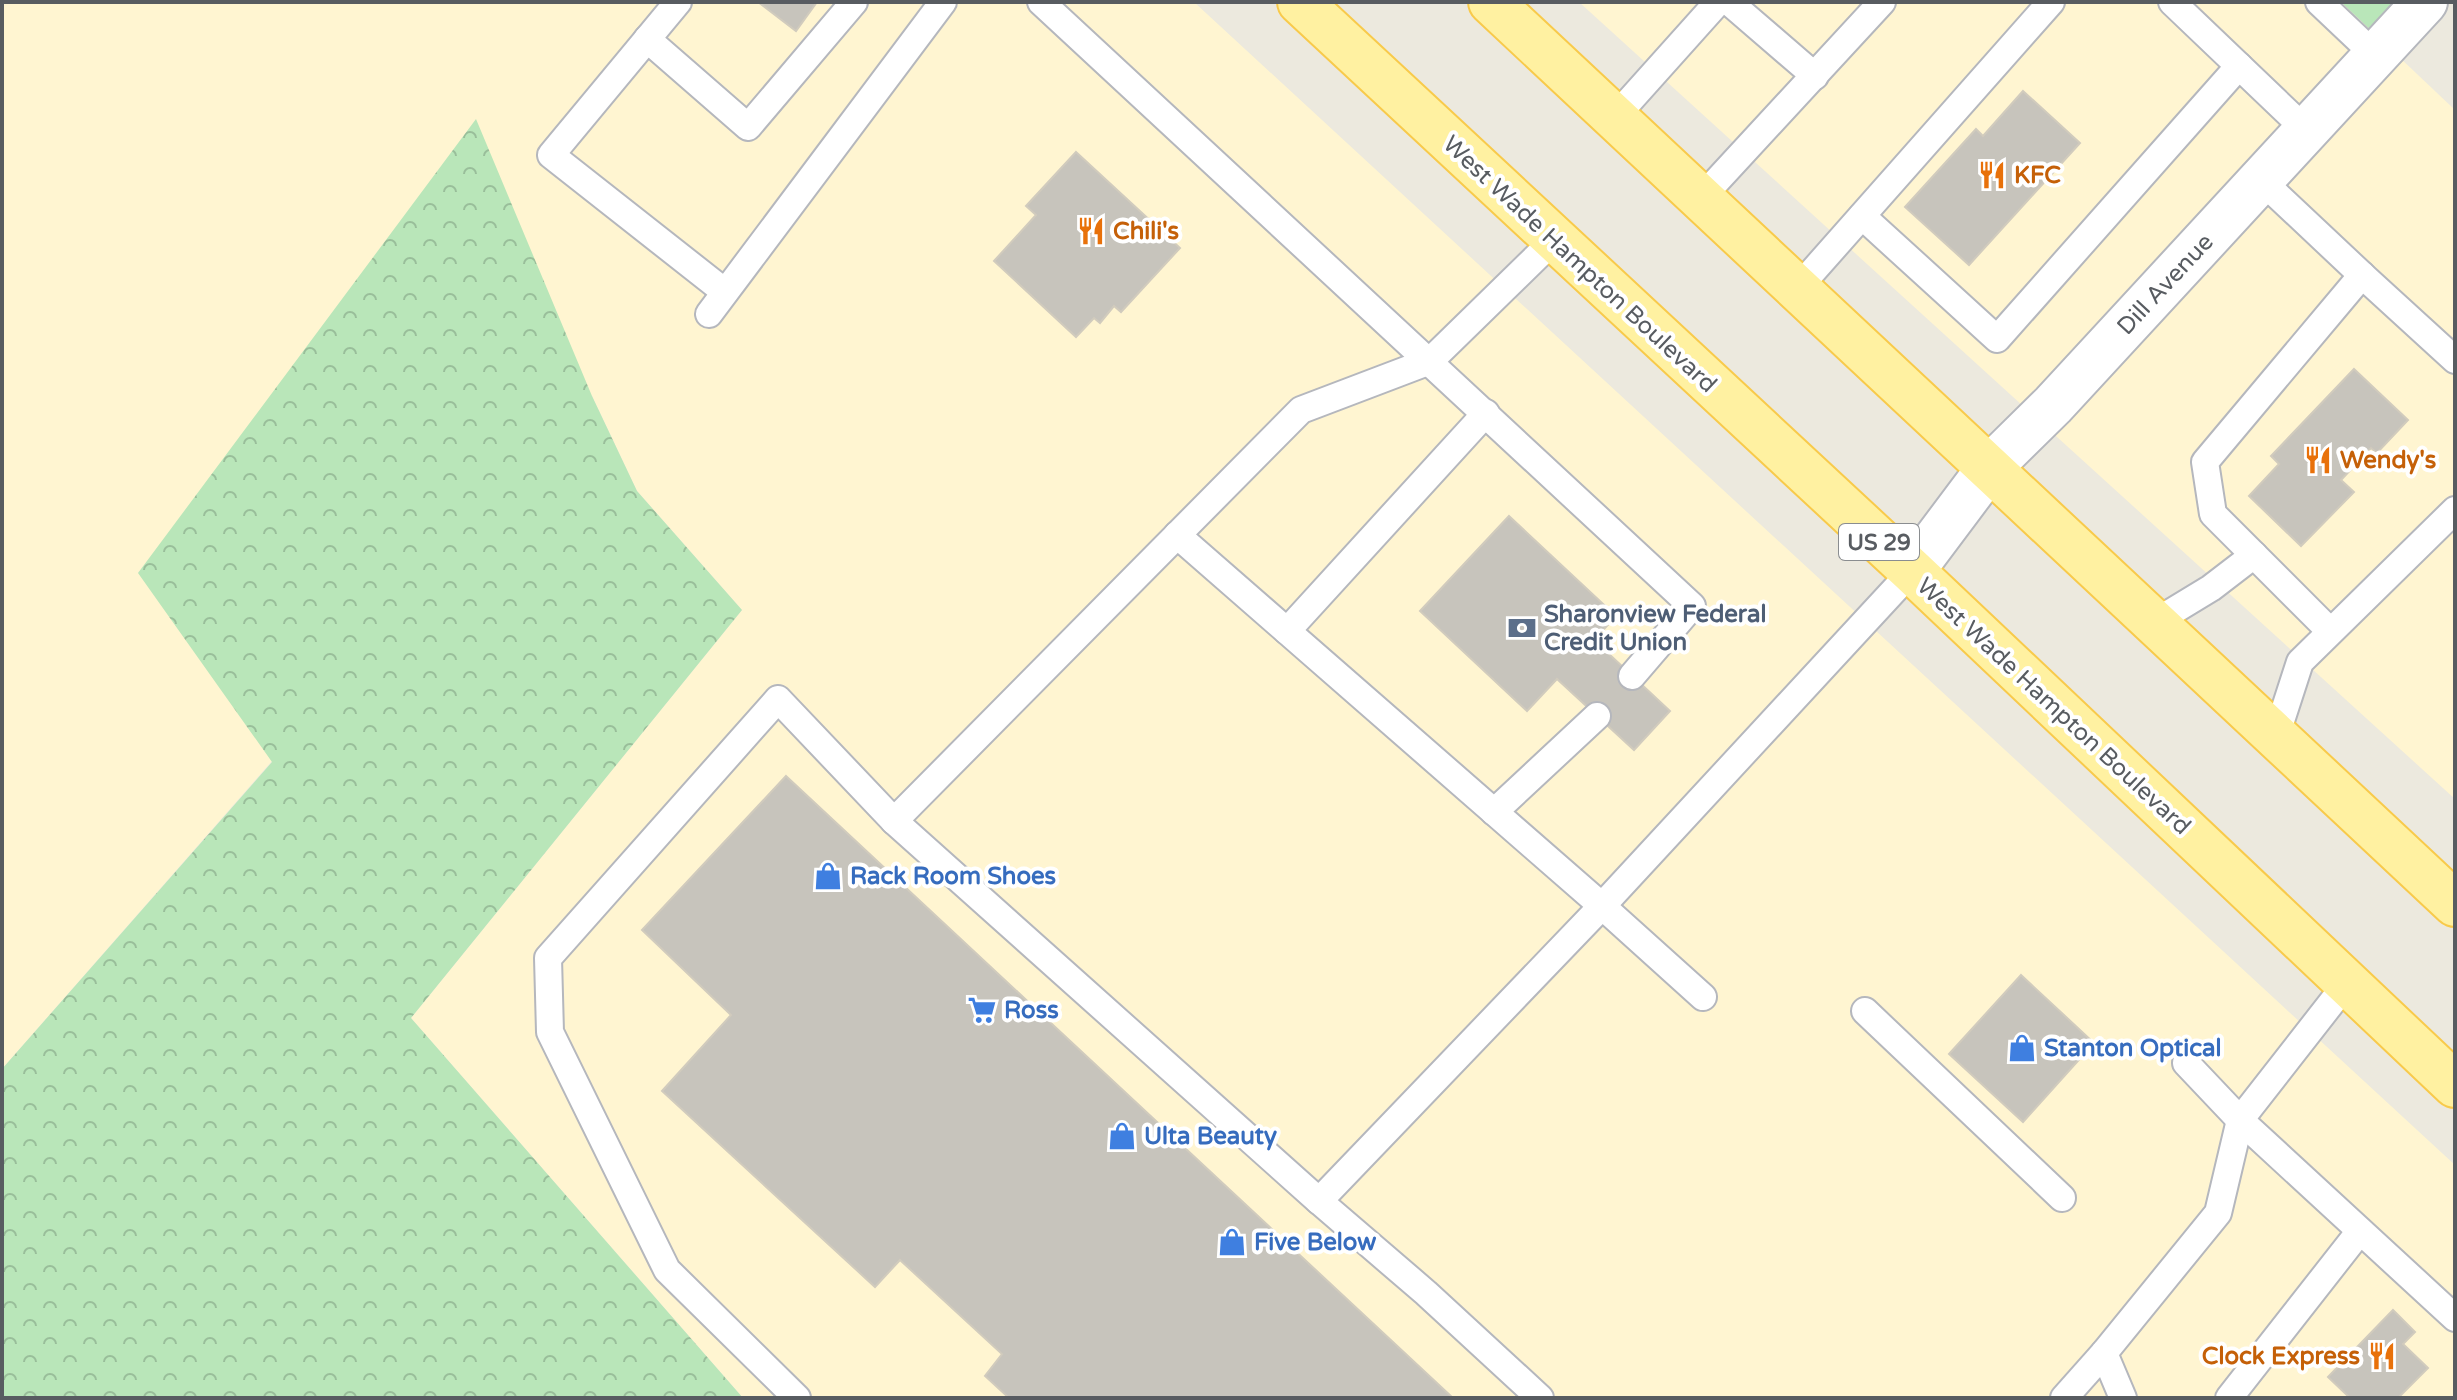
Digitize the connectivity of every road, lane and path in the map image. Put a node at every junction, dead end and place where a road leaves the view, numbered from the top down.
1 (678, 2) edge
2 (854, 2) edge
3 (943, 2) edge
4 (1041, 2) edge
5 (1300, 2) edge
6 (1491, 2) edge
7 (1718, 2) edge
8 (1729, 2) edge
9 (1882, 2) edge
10 (2051, 2) edge
11 (2172, 2) edge
12 (2319, 2) edge
13 (2425, 2) edge
14 (647, 39) junction
15 (2375, 55) junction
16 (2239, 66) junction
17 (1815, 76) junction
18 (1615, 117) junction
19 (2306, 130) junction
20 (2261, 180) junction
21 (1701, 198) junction
22 (1862, 216) junction
23 (1554, 240) junction
24 (2362, 275) junction
25 (1798, 288) junction
26 (725, 292) junction
27 (709, 314) dead end
28 (2455, 360) edge
29 (1430, 361) junction
30 (1486, 413) junction
31 (1990, 467) junction
32 (2455, 510) edge
33 (1177, 535) junction
34 (2254, 555) junction
35 (1912, 571) junction
36 (2155, 622) junction
37 (1287, 631) junction
38 (2330, 631) junction
39 (1632, 676) dead end
40 (1597, 716) dead end
41 (2276, 736) junction
42 (1494, 812) junction
43 (894, 821) junction
44 (2455, 904) edge
45 (1602, 906) junction
46 (2347, 983) junction
47 (1703, 997) dead end
48 (1865, 1011) dead end
49 (2186, 1063) dead end
50 (2455, 1085) edge
51 (2240, 1120) junction
52 (2062, 1198) dead end
53 (1319, 1201) junction
54 (2360, 1231) junction
55 (2455, 1318) edge
56 (2104, 1353) junction
57 (797, 1398) edge
58 (1540, 1398) edge
59 (2064, 1398) edge
60 (2123, 1398) edge
61 (2229, 1398) edge

1 - 14 lane
2 - 14 lane
3 - 26 lane
4 - 29 lane
5 - 23 main road, West Wade Hampton Boulevard / US 29
6 - 18 main road
7 - 18 lane
8 - 17 lane
9 - 17 lane
10 - 22 lane
11 - 16 lane
12 - 15 lane
13 - 15 street, Dill Avenue
14 - 26 lane
15 - 19 street, Dill Avenue
16 - 19 lane
16 - 22 lane
17 - 21 lane
18 - 21 main road
19 - 20 street, Dill Avenue
20 - 24 lane
20 - 31 street, Dill Avenue
21 - 25 main road
22 - 25 lane
23 - 29 lane
23 - 35 main road, West Wade Hampton Boulevard / US 29
24 - 28 lane
24 - 34 lane
25 - 31 main road
26 - 27 lane
29 - 30 lane
29 - 33 lane
30 - 37 lane
30 - 39 lane
31 - 35 street, Dill Avenue
31 - 36 main road
32 - 38 lane
33 - 37 lane
33 - 43 lane
34 - 36 lane
34 - 38 lane
35 - 45 lane
35 - 46 main road, West Wade Hampton Boulevard / US 29
36 - 41 main road
37 - 42 lane
38 - 41 lane
40 - 42 lane
41 - 44 main road
42 - 45 lane
43 - 53 lane
43 - 57 lane
45 - 47 lane
45 - 53 lane
46 - 50 main road, West Wade Hampton Boulevard / US 29
46 - 51 lane
48 - 52 lane
49 - 51 lane
51 - 54 lane
51 - 56 lane
53 - 58 lane
54 - 55 lane
54 - 61 lane
56 - 59 lane
56 - 60 lane

